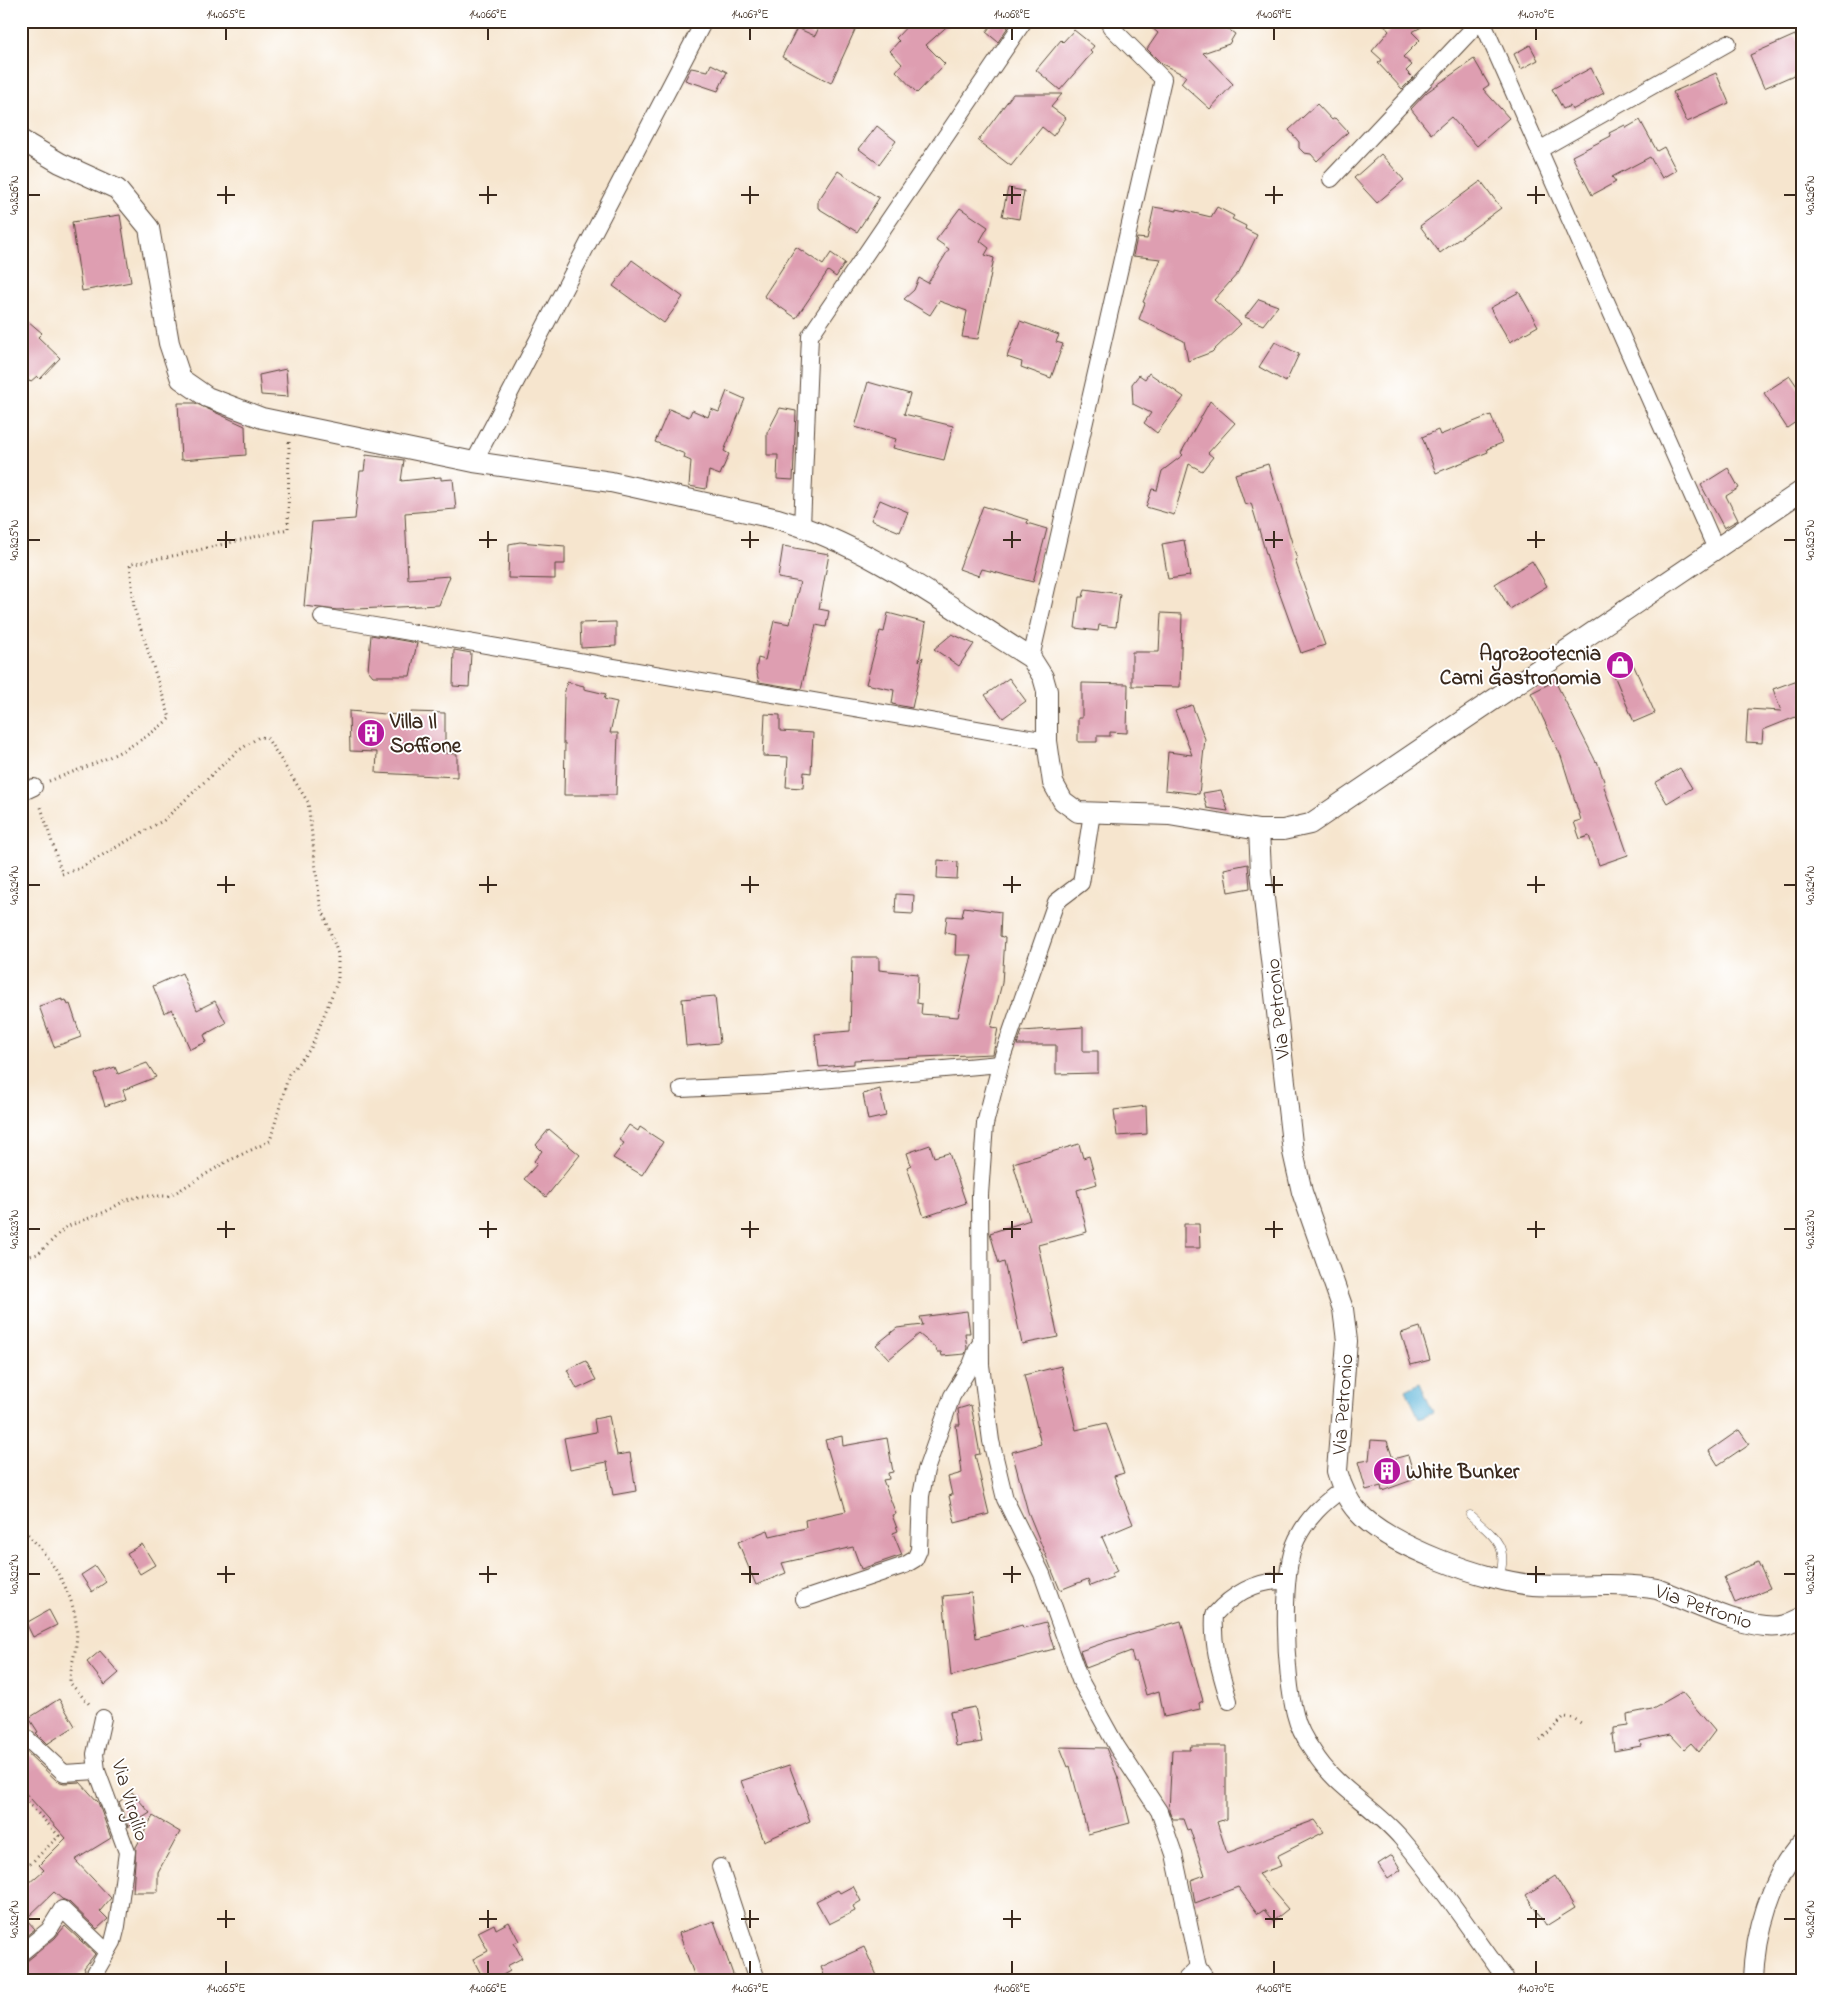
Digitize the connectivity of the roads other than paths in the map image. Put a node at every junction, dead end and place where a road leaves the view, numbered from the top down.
1 (704, 21) edge
2 (1024, 21) edge
3 (1110, 21) edge
4 (1481, 21) edge
5 (1728, 44) dead end
6 (21, 140) edge
7 (1539, 150) junction
8 (1331, 179) dead end
9 (474, 462) junction
10 (1803, 490) edge
11 (802, 526) junction
12 (1716, 549) junction
13 (322, 617) dead end
14 (1030, 658) junction
15 (1047, 741) junction
16 (1092, 813) junction
17 (1259, 830) junction
18 (1000, 1064) junction
19 (681, 1089) dead end
20 (980, 1339) junction
21 (1342, 1489) junction
22 (1470, 1515) dead end
23 (1498, 1580) junction
24 (1286, 1581) junction
25 (804, 1598) dead end
26 (1803, 1617) edge
27 (1229, 1701) dead end
28 (103, 1718) road end
29 (21, 1733) edge
30 (97, 1771) junction
31 (1803, 1842) edge
32 (720, 1867) dead end
33 (107, 1952) junction
34 (21, 1953) edge
35 (1202, 1973) edge
36 (1505, 1978) dead end
37 (91, 1980) edge
38 (757, 1980) edge
39 (1185, 1980) edge
40 (1754, 1980) edge

1 - 9 street
2 - 11 street
3 - 14 street
4 - 7 street
4 - 8 street
5 - 7 street
6 - 9 street
7 - 12 street
9 - 11 street
10 - 12 street
11 - 14 street
12 - 17 street
13 - 15 street
14 - 15 street
15 - 16 street
16 - 17 street
16 - 18 street
17 - 21 street, Via Petronio
18 - 19 street
18 - 20 street
20 - 25 street
20 - 35 street
21 - 23 street, Via Petronio
21 - 24 street
22 - 23 lane
23 - 26 street, Via Petronio
24 - 27 street
24 - 36 street
28 - 30 street, Via Virgilio
29 - 30 street
30 - 33 street, Via Virgilio
31 - 40 street
32 - 38 street
33 - 34 street
33 - 37 street, Via Virgilio
35 - 39 street

